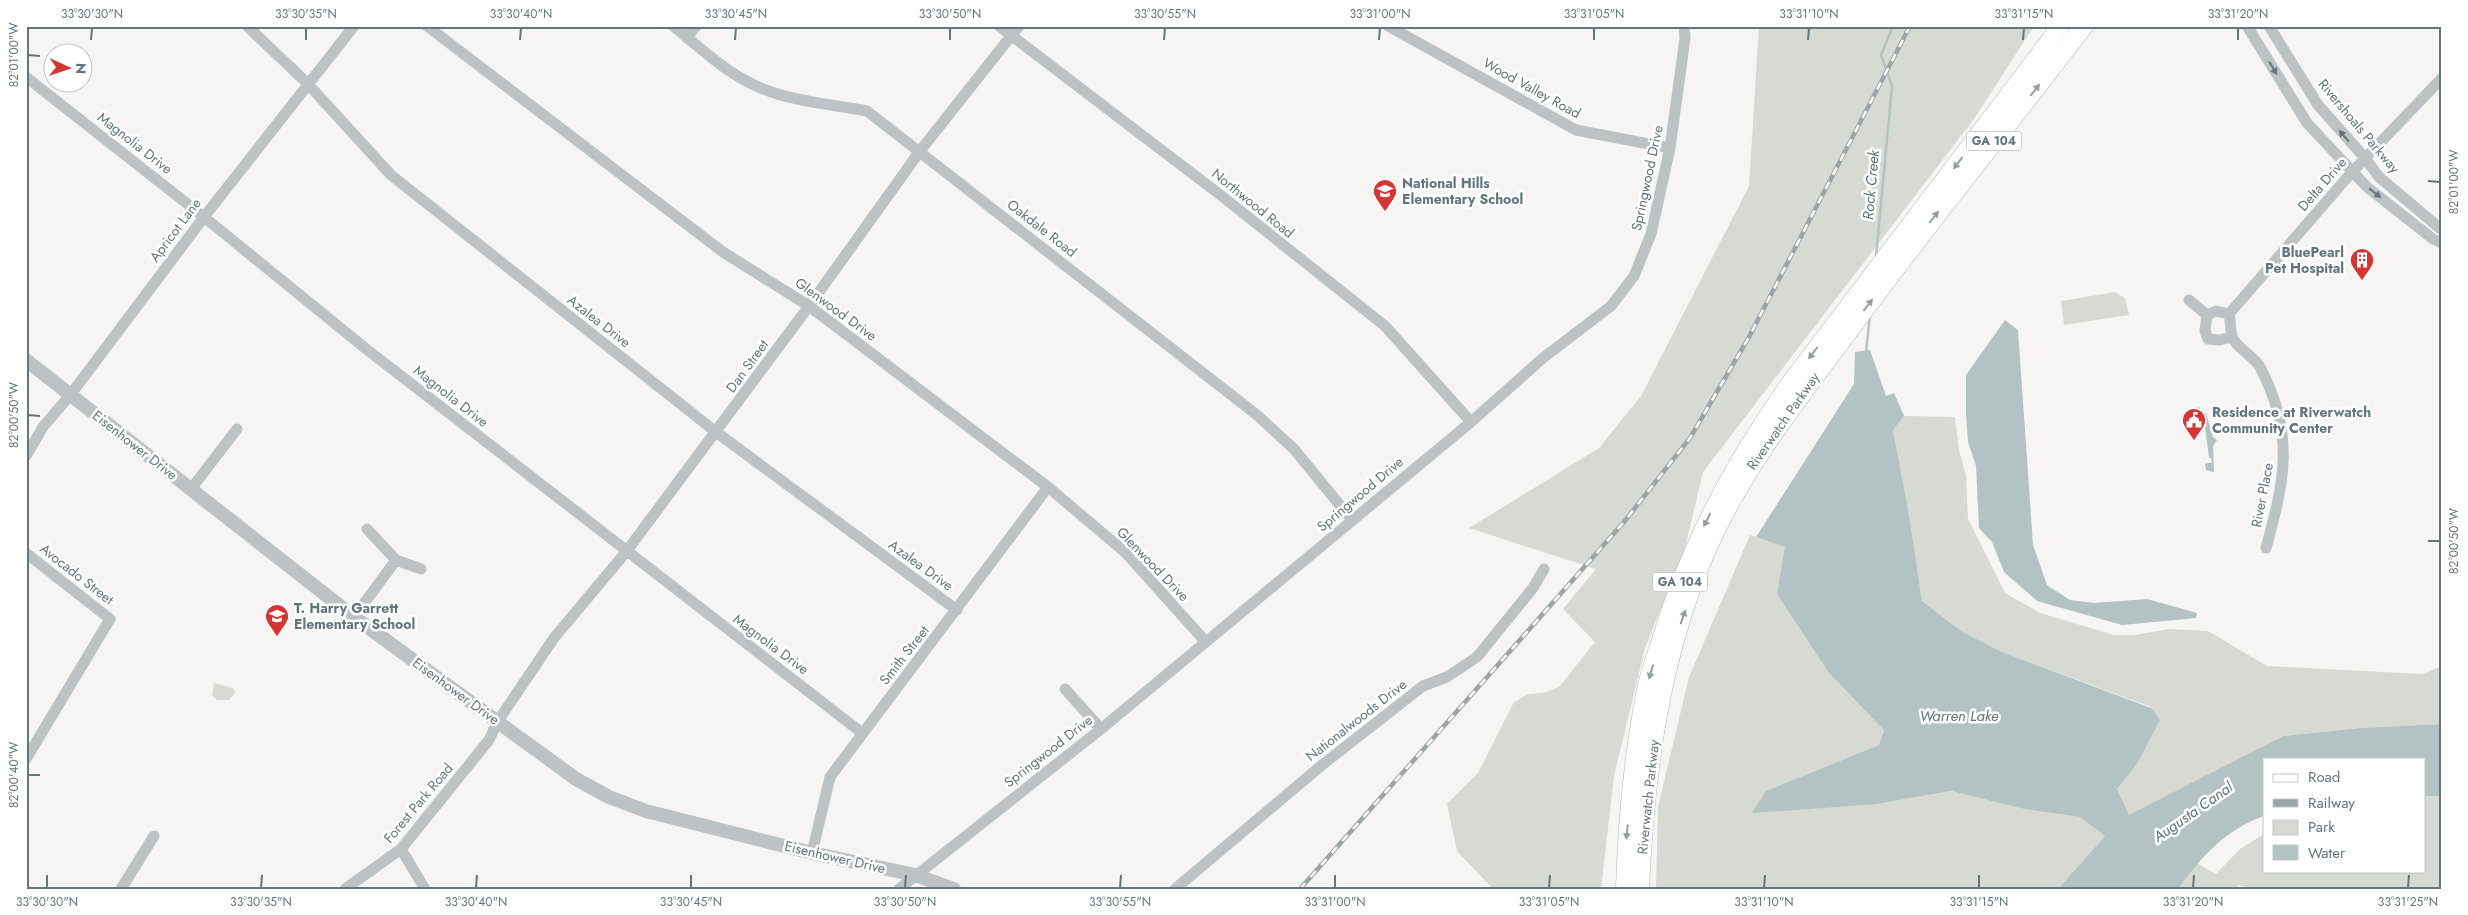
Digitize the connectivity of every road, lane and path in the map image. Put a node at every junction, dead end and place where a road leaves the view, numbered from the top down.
1 (247, 26) edge
2 (354, 26) edge
3 (426, 26) edge
4 (673, 26) edge
5 (696, 26) edge
6 (999, 26) edge
7 (1019, 26) edge
8 (1388, 26) edge
9 (1684, 26) edge
10 (2062, 26) edge
11 (2084, 26) edge
12 (2095, 26) edge
13 (2248, 26) edge
14 (2269, 26) edge
15 (1011, 36) junction
16 (687, 38) junction
17 (2050, 71) junction
18 (26, 77) edge
19 (2442, 78) edge
20 (307, 83) junction
21 (1670, 148) junction
22 (920, 151) junction
23 (2365, 158) junction
24 (2352, 172) junction
25 (204, 217) junction
26 (2442, 230) edge
27 (2442, 243) edge
28 (2189, 300) dead end
29 (810, 306) junction
30 (2229, 314) junction
31 (2208, 315) junction
32 (2232, 337) junction
33 (26, 360) edge
34 (71, 394) junction
35 (1471, 422) junction
36 (237, 428) dead end
37 (716, 432) junction
38 (26, 456) edge
39 (1048, 487) junction
40 (192, 489) junction
41 (1352, 520) junction
42 (367, 529) dead end
43 (2266, 548) dead end
44 (26, 552) edge
45 (626, 552) junction
46 (396, 560) junction
47 (420, 569) dead end
48 (1544, 569) dead end
49 (957, 610) junction
50 (354, 617) junction
51 (1205, 641) junction
52 (1064, 689) dead end
53 (498, 721) junction
54 (1101, 729) junction
55 (862, 733) junction
56 (26, 759) edge
57 (154, 836) dead end
58 (401, 849) junction
59 (812, 853) junction
60 (915, 875) junction
61 (121, 889) edge
62 (345, 889) edge
63 (425, 889) edge
64 (899, 889) edge
65 (954, 889) edge
66 (1175, 889) edge
67 (1625, 889) edge
68 (1640, 889) edge

1 - 20 street, Azalea Drive
2 - 20 street, Apricot Lane
3 - 29 street, Glenwood Drive
4 - 16 street, Oakdale Road
5 - 16 street
6 - 15 street, Northwood Road
7 - 15 street, Dan Street
8 - 21 street, Wood Valley Road
9 - 21 street, Springwood Drive
10 -> 67 main road, Riverwatch Parkway / GA 104
11 - 17 main road, Riverwatch Parkway / GA 104
12 - 17 main road
13 -> 24 street
23 -> 14 street, Rivershoals Parkway
15 - 22 street, Dan Street
15 - 35 street, Northwood Road
16 - 22 street, Oakdale Road
68 -> 17 main road, Riverwatch Parkway / GA 104
18 - 25 street, Magnolia Drive
19 - 23 street, Delta Drive
20 - 25 street, Apricot Lane
20 - 37 street, Azalea Drive
21 - 35 street, Springwood Drive
22 - 29 street, Dan Street
22 - 41 street, Oakdale Road
23 - 24 street, Delta Drive
23 - 26 street, Rivershoals Parkway
24 -> 27 street
24 - 30 street, Delta Drive
25 - 34 street, Apricot Lane
25 - 45 street, Magnolia Drive
28 - 31 street
29 - 37 street, Dan Street
29 - 39 street, Glenwood Drive
30 - 31 street
30 - 32 street
31 - 32 street
32 - 43 street, River Place
33 - 34 street, Eisenhower Drive
34 - 38 street, Apricot Lane
34 - 40 street, Eisenhower Drive
35 - 41 street, Springwood Drive
36 - 40 street
37 - 45 street, Dan Street
37 - 49 street, Azalea Drive
39 - 49 street, Smith Street
39 - 51 street, Glenwood Drive
40 - 50 street, Eisenhower Drive
41 - 51 street, Springwood Drive
42 - 46 street
44 - 56 street, Avocado Street
45 - 53 street, Dan Street
45 - 55 street, Magnolia Drive
46 - 47 street
46 - 50 street
48 - 66 street, Nationalwoods Drive
49 - 55 street, Smith Street
50 - 53 street, Eisenhower Drive
51 - 54 street, Springwood Drive
52 - 54 street
53 - 58 street, Forest Park Road
53 - 59 street, Eisenhower Drive
54 - 60 street, Springwood Drive
55 - 59 street, Smith Street
57 - 61 street
58 - 62 street, Forest Park Road
58 - 63 street
59 - 60 street, Eisenhower Drive
60 - 64 street, Springwood Drive
60 - 65 street, Eisenhower Drive

